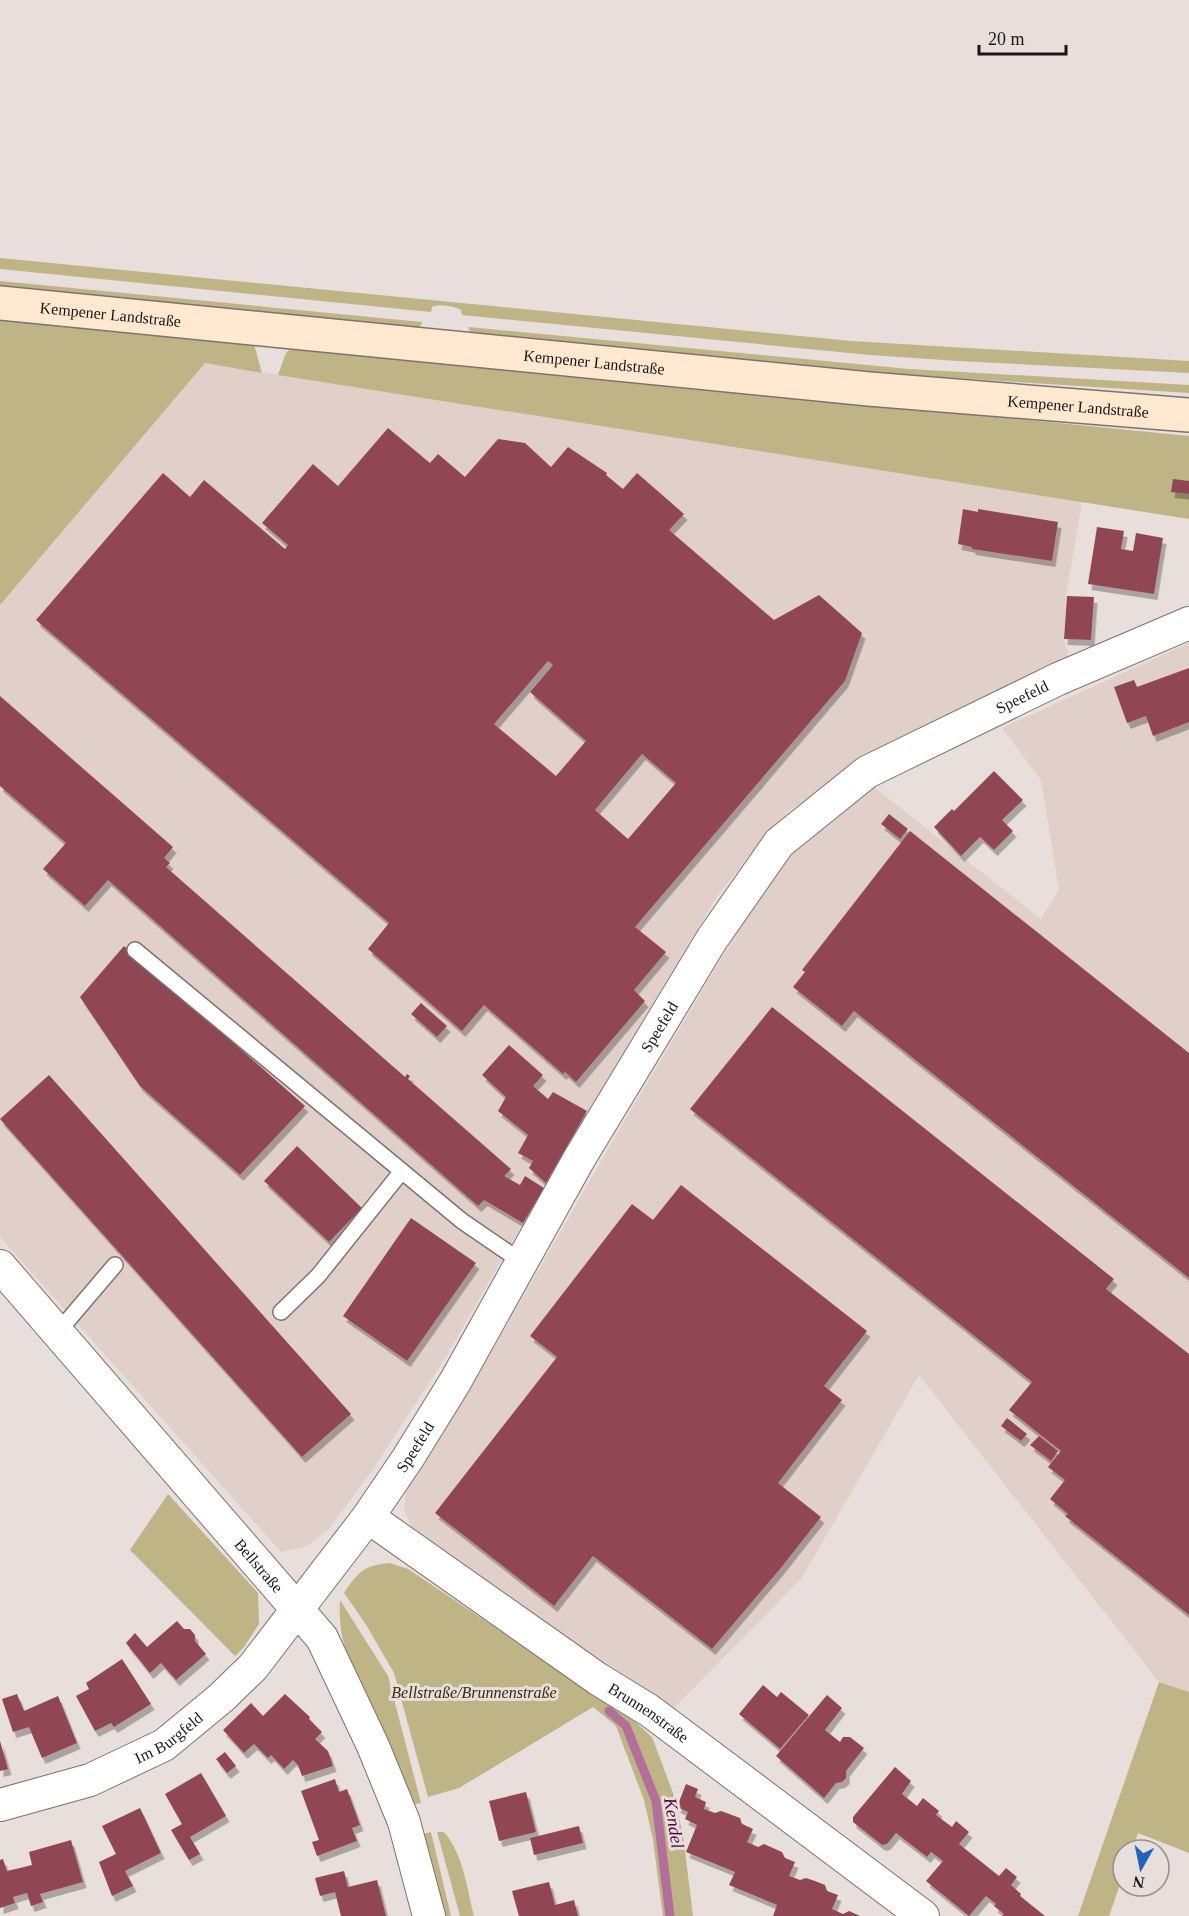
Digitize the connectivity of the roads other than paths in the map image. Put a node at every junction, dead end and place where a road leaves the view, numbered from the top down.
1 (0, 303) edge
2 (1189, 415) edge
3 (1189, 623) edge
4 (135, 950) dead end
5 (402, 1171) junction
6 (522, 1262) junction
7 (115, 1265) dead end
8 (0, 1266) edge
9 (281, 1312) dead end
10 (58, 1332) junction
11 (368, 1517) junction
12 (298, 1609) junction
13 (0, 1805) edge
14 (429, 1916) edge
15 (923, 1916) edge

1 - 2 street, Kempener Landstraße
3 - 6 street, Speefeld
4 - 5 lane
5 - 6 lane
5 - 9 lane
6 - 11 street, Speefeld
7 - 10 lane
8 - 10 street, Bellstraße
10 - 12 street, Bellstraße
11 - 12 street, Speefeld
11 - 15 street, Brunnenstraße
12 - 13 street, Im Burgfeld
12 - 14 street, Bellstraße

